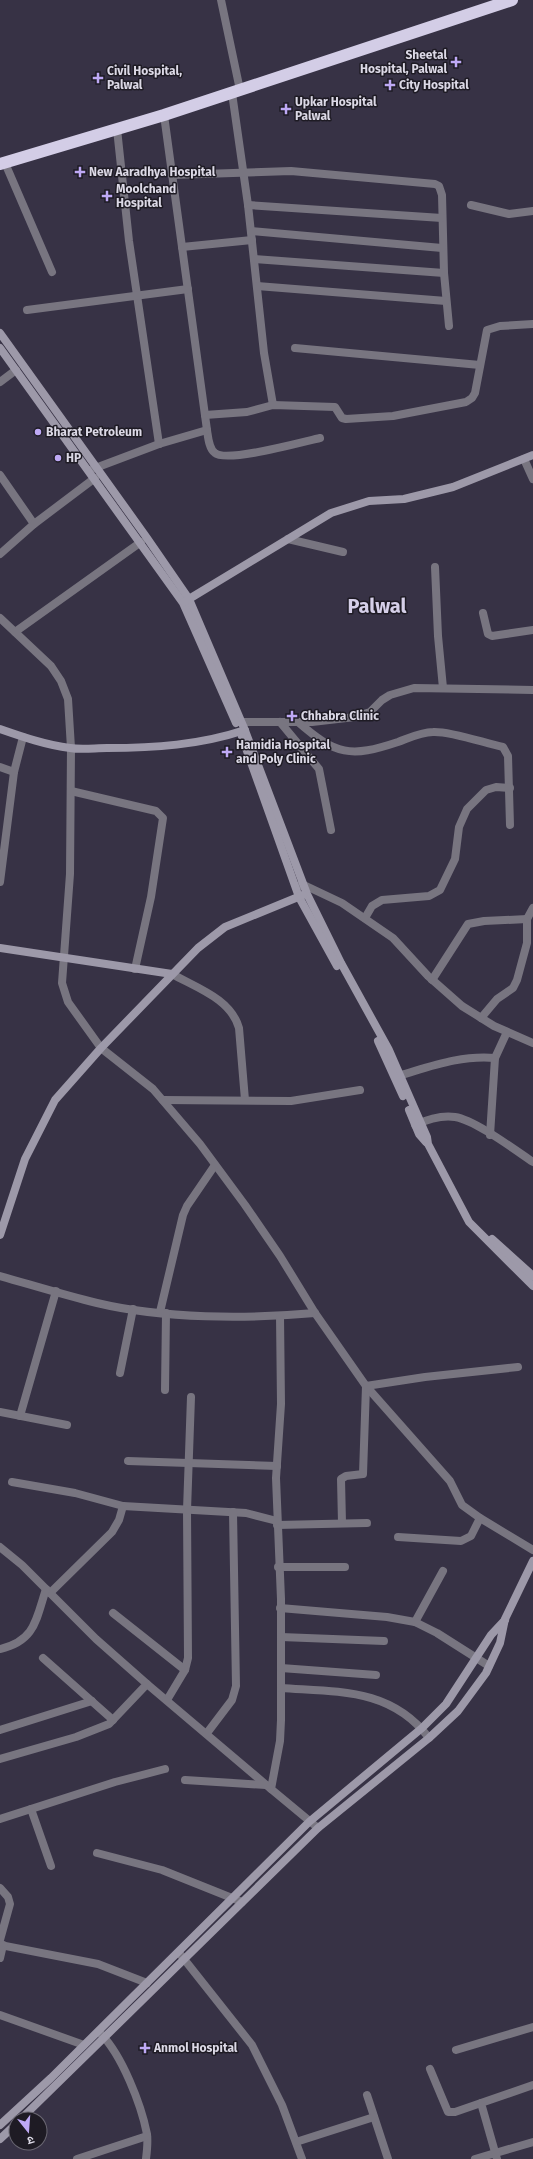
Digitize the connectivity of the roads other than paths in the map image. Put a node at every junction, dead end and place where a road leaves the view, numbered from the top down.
1 (221, 0) edge
2 (512, 0) edge
3 (236, 91) junction
4 (164, 115) junction
5 (117, 129) junction
6 (2, 163) edge
7 (244, 171) junction
8 (172, 175) junction
9 (470, 204) dead end
10 (248, 205) junction
11 (533, 211) edge
12 (442, 218) junction
13 (251, 231) junction
14 (252, 240) junction
15 (182, 247) junction
16 (442, 248) junction
17 (254, 259) junction
18 (52, 272) dead end
19 (444, 273) junction
20 (257, 286) junction
21 (188, 289) junction
22 (138, 295) junction
23 (446, 301) junction
24 (27, 310) dead end
25 (533, 324) edge
26 (449, 326) dead end
27 (0, 333) edge
28 (0, 348) edge
29 (295, 348) dead end
30 (480, 365) junction
31 (16, 370) junction
32 (0, 382) edge
33 (273, 405) junction
34 (205, 415) junction
35 (207, 430) junction
36 (320, 438) dead end
37 (158, 444) junction
38 (533, 455) edge
39 (524, 459) junction
40 (93, 469) junction
41 (0, 476) edge
42 (95, 478) junction
43 (533, 478) edge
44 (34, 524) junction
45 (288, 539) junction
46 (141, 542) junction
47 (343, 552) dead end
48 (0, 554) edge
49 (435, 567) dead end
50 (186, 601) junction
51 (483, 613) dead end
52 (0, 618) edge
53 (533, 630) edge
54 (16, 632) junction
55 (443, 688) junction
56 (533, 690) edge
57 (239, 722) junction
58 (280, 722) junction
59 (298, 722) junction
60 (0, 729) edge
61 (242, 730) junction
62 (23, 737) junction
63 (71, 748) junction
64 (0, 768) edge
65 (14, 772) junction
66 (510, 788) junction
67 (71, 791) junction
68 (510, 826) dead end
69 (330, 830) dead end
70 (0, 882) edge
71 (304, 885) junction
72 (295, 886) junction
73 (307, 894) junction
74 (299, 897) junction
75 (533, 908) edge
76 (365, 918) junction
77 (528, 919) junction
78 (0, 948) edge
79 (63, 958) junction
80 (135, 969) junction
81 (172, 974) junction
82 (432, 980) junction
83 (481, 1018) junction
84 (507, 1032) junction
85 (533, 1043) edge
86 (101, 1048) junction
87 (495, 1058) junction
88 (401, 1076) junction
89 (360, 1090) dead end
90 (163, 1100) junction
91 (245, 1100) junction
92 (418, 1124) junction
93 (490, 1135) junction
94 (533, 1162) edge
95 (215, 1165) junction
96 (464, 1212) junction
97 (0, 1235) edge
98 (0, 1276) edge
99 (533, 1276) edge
100 (533, 1286) edge
101 (56, 1291) junction
102 (133, 1309) junction
103 (163, 1312) junction
104 (315, 1313) junction
105 (280, 1316) junction
106 (518, 1368) dead end
107 (120, 1373) dead end
108 (366, 1386) junction
109 (165, 1390) dead end
110 (191, 1397) dead end
111 (0, 1412) edge
112 (20, 1416) junction
113 (67, 1425) dead end
114 (128, 1461) dead end
115 (189, 1463) junction
116 (277, 1466) junction
117 (12, 1482) dead end
118 (123, 1506) junction
119 (187, 1510) junction
120 (233, 1512) junction
121 (480, 1518) junction
122 (277, 1523) junction
123 (342, 1523) junction
124 (368, 1523) dead end
125 (398, 1537) dead end
126 (0, 1547) edge
127 (533, 1550) edge
128 (533, 1561) edge
129 (278, 1567) junction
130 (345, 1567) dead end
131 (443, 1571) dead end
132 (48, 1591) junction
133 (280, 1608) junction
134 (113, 1613) dead end
135 (505, 1619) junction
136 (415, 1622) junction
137 (281, 1637) junction
138 (384, 1641) dead end
139 (0, 1649) edge
140 (43, 1658) dead end
141 (476, 1658) junction
142 (489, 1666) junction
143 (281, 1668) junction
144 (185, 1670) junction
145 (376, 1675) dead end
146 (147, 1684) junction
147 (281, 1688) junction
148 (167, 1700) junction
149 (92, 1701) junction
150 (113, 1720) junction
151 (422, 1728) junction
152 (0, 1730) edge
153 (207, 1733) junction
154 (430, 1738) junction
155 (0, 1759) edge
156 (164, 1769) dead end
157 (185, 1780) dead end
158 (269, 1787) junction
159 (31, 1809) junction
160 (0, 1819) edge
161 (309, 1822) junction
162 (318, 1828) junction
163 (97, 1853) dead end
164 (51, 1866) dead end
165 (0, 1888) edge
166 (232, 1897) junction
167 (242, 1902) junction
168 (1, 1944) edge
169 (177, 1952) junction
170 (0, 1958) edge
171 (185, 1959) junction
172 (147, 1983) junction
173 (0, 2015) edge
174 (533, 2027) edge
175 (98, 2031) junction
176 (105, 2038) junction
177 (84, 2045) junction
178 (456, 2050) dead end
179 (430, 2069) dead end
180 (533, 2085) edge
181 (367, 2095) dead end
182 (481, 2103) junction
183 (30, 2111) edge
184 (374, 2117) junction
185 (0, 2125) edge
186 (8, 2132) edge
187 (147, 2136) junction
188 (0, 2139) edge
189 (296, 2142) junction
190 (533, 2142) edge
191 (496, 2156) edge
192 (77, 2159) edge
193 (146, 2159) edge
194 (302, 2159) edge
195 (388, 2159) edge
196 (476, 2159) edge

1 - 3 street
2 - 3 highway
3 - 4 highway
3 - 7 street
4 - 5 highway
4 - 8 street
5 - 6 highway
5 - 22 street
6 - 18 street
7 - 8 street
7 - 10 street
7 - 12 street
8 - 15 street
9 - 11 street
10 - 12 street
10 - 13 street
12 - 16 street
13 - 14 street
13 - 16 street
14 - 15 street
14 - 17 street
15 - 21 street
16 - 19 street
17 - 19 street
17 - 20 street
19 - 23 street
20 - 23 street
20 - 33 street
21 - 22 street
21 - 34 street
22 - 24 street
22 - 37 street
23 - 26 street
25 - 30 street
27 - 40 street
28 - 31 street
29 - 30 street
30 - 33 street
31 - 32 street
31 - 40 street
33 - 34 street
34 - 35 street
35 - 36 street
35 - 37 street
37 - 40 street
38 - 39 street
39 - 43 street
39 - 45 street
40 - 42 street
40 - 50 street
41 - 44 street
42 - 44 street
42 - 46 street
44 - 48 street
45 - 47 street
45 - 50 street
46 - 50 street
46 - 54 street
49 - 55 street
50 - 57 street
51 - 53 street
52 - 54 street
54 - 63 street
55 - 56 street
55 - 59 street
57 - 58 street
57 - 61 street
58 - 59 street
58 - 69 street
59 - 66 street
60 - 62 street
61 - 63 street
61 - 71 street
61 - 72 street
62 - 63 street
62 - 65 street
63 - 67 street
64 - 65 street
65 - 70 street
66 - 68 street
66 - 76 street
67 - 79 street
67 - 80 street
71 - 72 street
71 - 73 street
71 - 76 street
72 - 74 street
73 - 74 street
73 - 88 street
74 - 81 street
74 - 92 street
75 - 77 street
76 - 82 street
77 - 82 street
77 - 83 street
78 - 79 street
79 - 80 street
79 - 86 street
80 - 81 street
81 - 86 street
81 - 91 street
82 - 83 street
83 - 84 street
84 - 85 street
84 - 87 street
86 - 90 street
86 - 97 street
87 - 88 street
87 - 93 street
88 - 92 street
89 - 91 street
90 - 91 street
90 - 95 street
92 - 93 street
92 - 96 street
93 - 94 street
95 - 103 street
95 - 104 street
96 - 99 street
96 - 100 street
98 - 101 street
101 - 102 street
101 - 112 street
102 - 103 street
102 - 107 street
103 - 105 street
103 - 109 street
104 - 105 street
104 - 108 street
105 - 116 street
106 - 108 street
108 - 121 street
108 - 123 street
110 - 115 street
111 - 112 street
112 - 113 street
114 - 115 street
115 - 116 street
115 - 119 street
116 - 122 street
117 - 118 street
118 - 119 street
118 - 132 street
119 - 120 street
119 - 144 street
120 - 122 street
120 - 153 street
121 - 125 street
121 - 127 street
122 - 123 street
122 - 129 street
123 - 124 street
126 - 132 street
128 - 135 street
129 - 130 street
129 - 133 street
131 - 136 street
132 - 139 street
132 - 146 street
133 - 136 street
133 - 137 street
134 - 144 street
135 - 141 street
135 - 142 street
136 - 141 street
137 - 138 street
137 - 143 street
140 - 149 street
141 - 142 street
141 - 151 street
142 - 154 street
143 - 145 street
143 - 147 street
144 - 148 street
146 - 148 street
146 - 150 street
147 - 151 street
147 - 158 street
148 - 153 street
149 - 150 street
149 - 152 street
150 - 155 street
151 - 154 street
151 - 161 street
153 - 158 street
154 - 162 street
156 - 159 street
157 - 158 street
158 - 161 street
159 - 160 street
159 - 164 street
161 - 162 street
161 - 166 street
162 - 167 street
163 - 166 street
165 - 168 street
166 - 167 street
166 - 169 street
167 - 171 street
168 - 170 street
168 - 172 street
169 - 171 street
169 - 172 street
171 - 176 street
171 - 189 street
172 - 175 street
173 - 177 street
174 - 178 street
175 - 176 street
175 - 177 street
176 - 183 street
176 - 187 street
177 - 185 street
179 - 182 street
180 - 182 street
181 - 184 street
182 - 191 street
184 - 189 street
184 - 195 street
186 - 188 street
187 - 192 street
187 - 193 street
189 - 194 street
190 - 191 street
191 - 196 street

